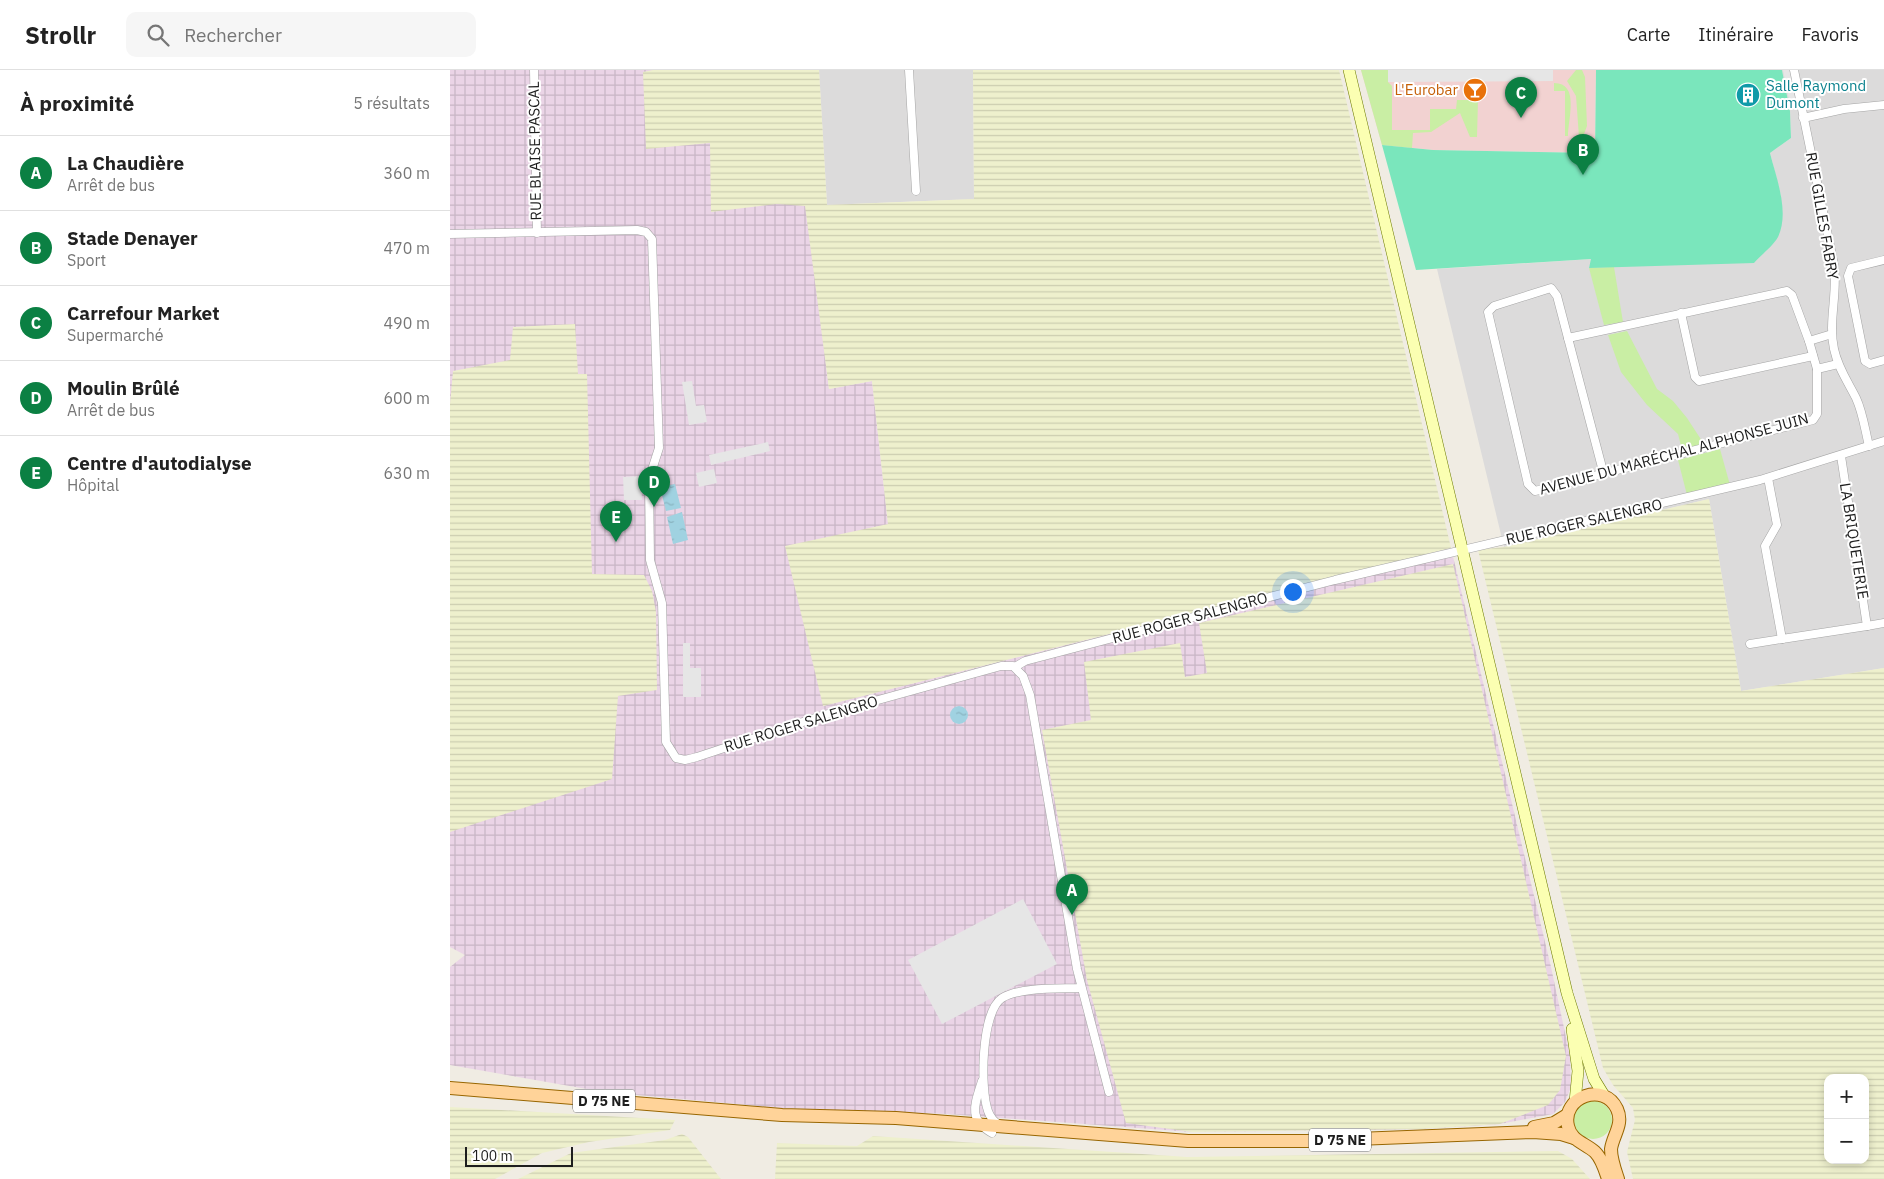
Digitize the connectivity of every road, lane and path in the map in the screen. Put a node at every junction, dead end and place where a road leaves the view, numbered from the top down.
1 (534, 70) edge
2 (910, 70) edge
3 (1349, 70) edge
4 (1794, 70) edge
5 (1884, 105) edge
6 (1803, 118) junction
7 (916, 191) dead end
8 (537, 232) junction
9 (450, 234) edge
10 (1884, 260) edge
11 (1681, 313) junction
12 (1832, 334) junction
13 (1568, 338) junction
14 (1809, 341) junction
15 (1813, 356) junction
16 (1884, 360) edge
17 (1838, 364) junction
18 (1817, 368) junction
19 (1884, 441) edge
20 (1869, 446) junction
21 (1841, 456) junction
22 (1604, 475) junction
23 (1768, 478) junction
24 (1464, 551) junction
25 (1884, 623) edge
26 (1867, 626) junction
27 (1782, 639) junction
28 (1750, 644) dead end
29 (1015, 667) junction
30 (1081, 988) junction
31 (1567, 993) junction
32 (983, 1079) junction
33 (450, 1088) edge
34 (1108, 1092) dead end
35 (1605, 1097) junction
36 (1575, 1102) junction
37 (974, 1107) junction
38 (986, 1107) junction
39 (1568, 1115) junction
40 (818, 1118) junction
41 (946, 1122) junction
42 (1003, 1126) junction
43 (975, 1128) junction
44 (1492, 1133) junction
45 (1614, 1136) junction
46 (1574, 1138) junction
47 (1188, 1141) junction
48 (1586, 1145) junction
49 (1608, 1179) edge
50 (1618, 1179) edge

1 - 8 street, RUE BLAISE PASCAL
2 - 7 street
3 - 24 main road
4 - 6 street, RUE GILLES FABRY
5 - 6 street
6 - 12 street, RUE GILLES FABRY
8 - 9 street
8 - 29 street, RUE ROGER SALENGRO
10 - 16 street
11 - 13 street
11 - 14 street
11 - 15 street
12 - 14 street
12 - 17 street, RUE GILLES FABRY
13 - 22 street
13 - 22 street, AVENUE DU MARÉCHAL ALPHONSE JUIN
14 - 15 street
15 - 18 street
17 - 18 street
17 - 20 street, RUE GILLES FABRY
18 - 22 street, AVENUE DU MARÉCHAL ALPHONSE JUIN
19 - 20 street, RUE ROGER SALENGRO
20 - 21 street, RUE ROGER SALENGRO
21 - 23 street, RUE ROGER SALENGRO
21 - 26 street, LA BRIQUETERIE
23 - 24 street, RUE ROGER SALENGRO
23 - 27 street
24 - 29 street, RUE ROGER SALENGRO
24 - 31 main road
25 - 26 street
26 - 27 street
27 - 28 street
29 - 30 street
30 - 32 street
30 - 34 street
31 - 35 main road
31 - 36 main road
32 - 37 street
32 - 38 street
33 - 40 main road, D 75 NE
35 - 36 main road
35 - 45 main road
36 - 39 main road
37 - 41 street
37 - 43 street
38 - 42 street
38 - 43 street
39 - 44 main road, D 75 NE
39 - 46 main road
40 - 41 main road, D 75 NE
40 - 43 main road, D 75 NE
41 - 43 main road, D 75 NE
42 - 43 main road, D 75 NE
42 - 47 main road, D 75 NE
43 - 47 main road, D 75 NE
44 - 46 main road, D 75 NE
44 - 47 main road, D 75 NE
45 - 48 main road
45 - 50 main road
46 - 48 main road
48 - 49 main road

